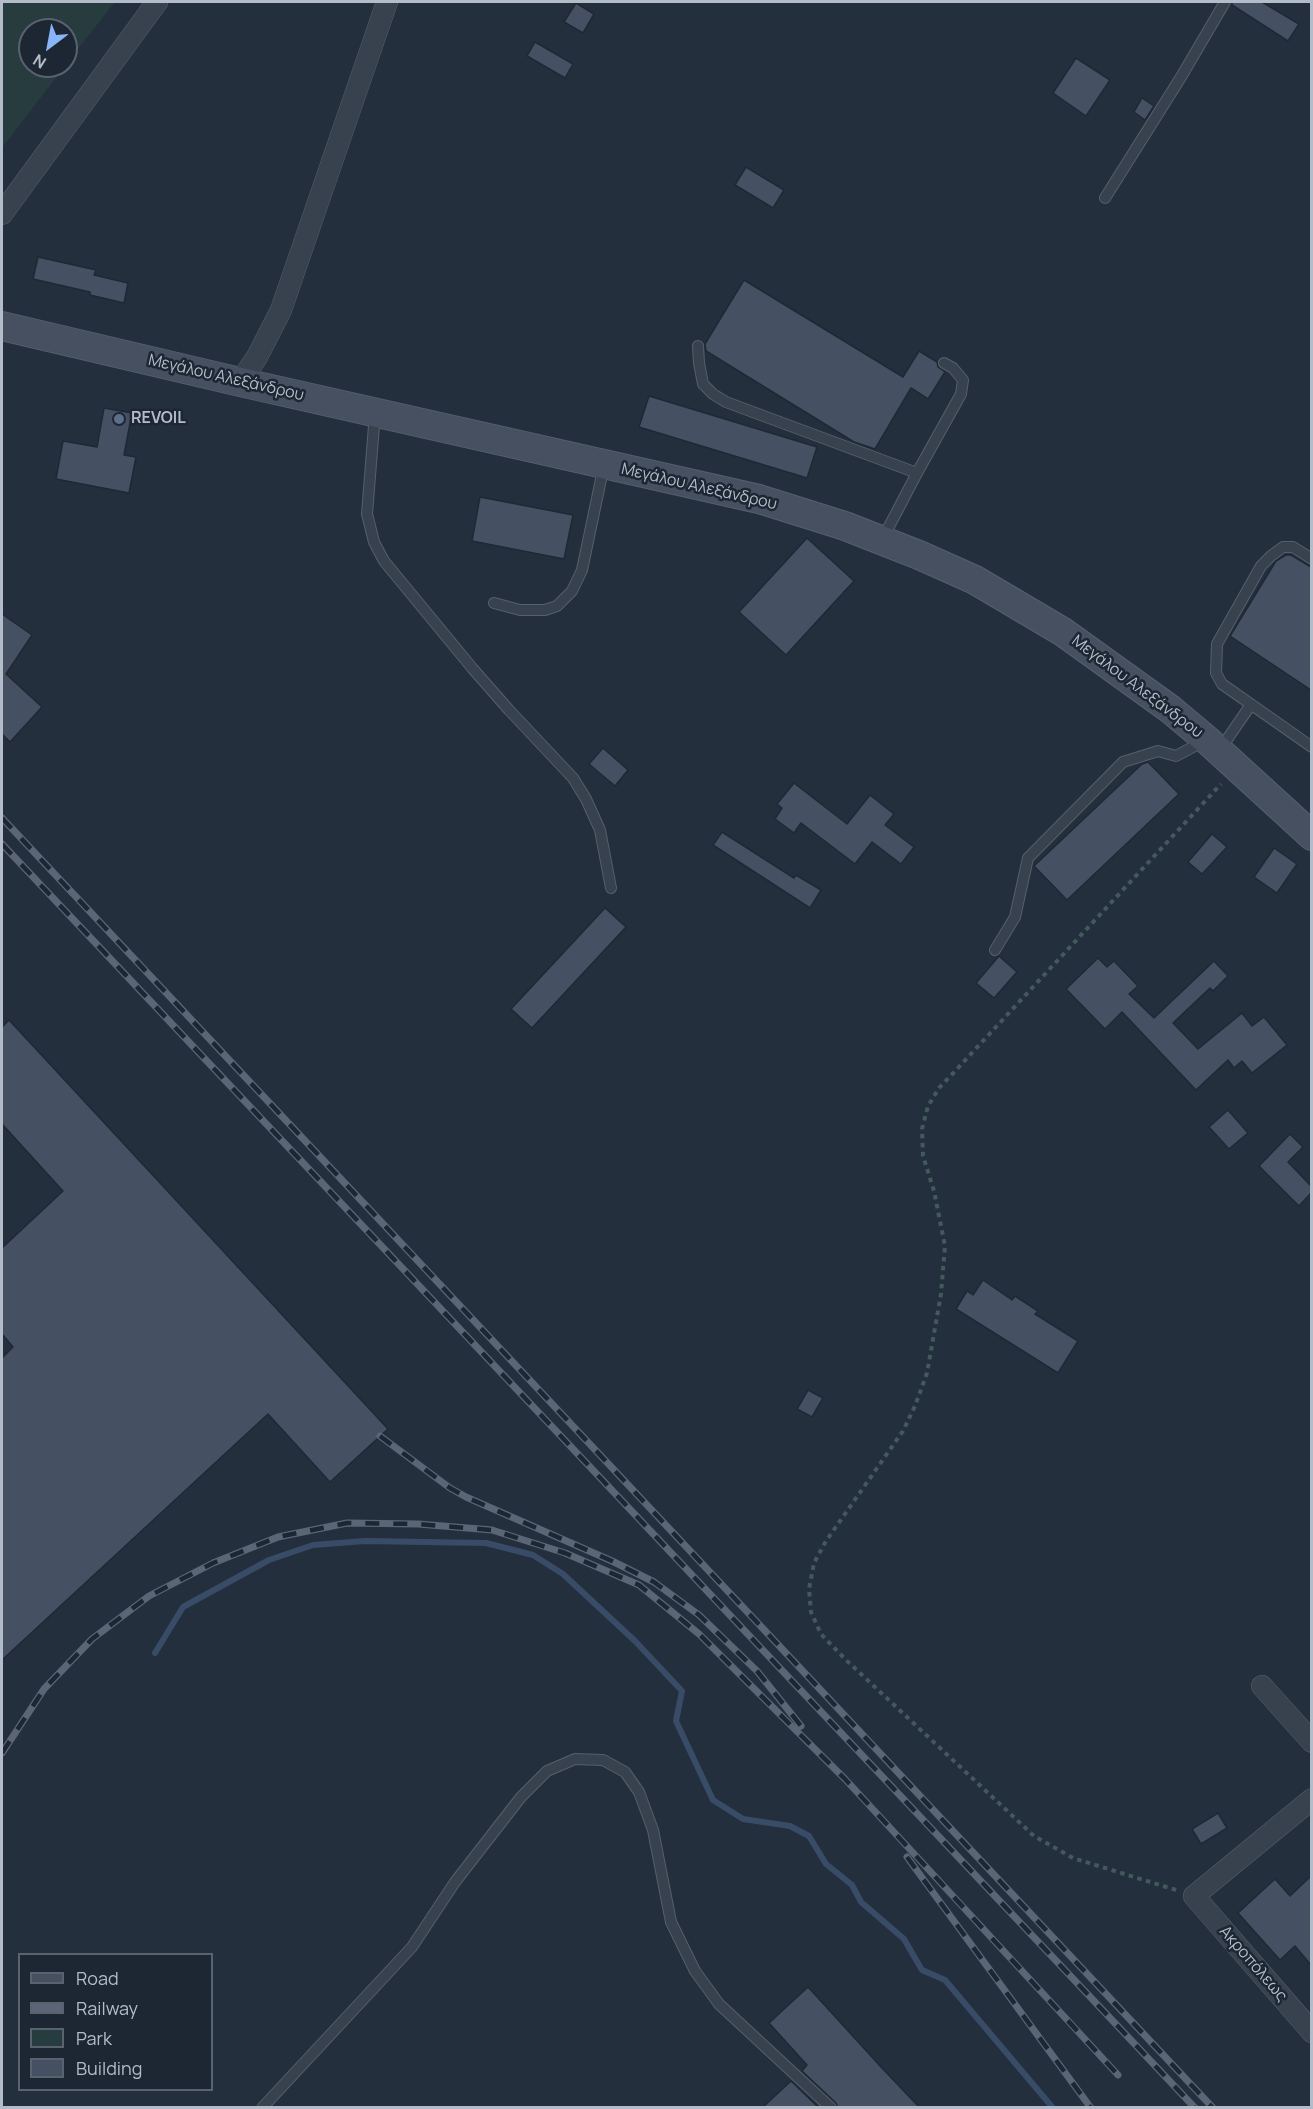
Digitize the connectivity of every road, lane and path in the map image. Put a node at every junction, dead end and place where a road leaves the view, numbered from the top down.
1 (157, 2) edge
2 (387, 2) edge
3 (1225, 2) edge
4 (1105, 198) dead end
5 (2, 214) edge
6 (2, 326) edge
7 (698, 346) dead end
8 (944, 363) dead end
9 (240, 382) junction
10 (375, 413) junction
11 (604, 464) junction
12 (917, 472) junction
13 (882, 540) junction
14 (1311, 559) edge
15 (494, 603) dead end
16 (1250, 706) junction
17 (1311, 747) edge
18 (1220, 753) junction
19 (1310, 833) edge
20 (611, 888) dead end
21 (995, 950) dead end
22 (1262, 1686) dead end
23 (1311, 1742) edge
24 (1311, 1799) edge
25 (1194, 1896) junction
26 (1311, 2032) edge
27 (262, 2108) edge
28 (831, 2108) edge

1 - 5 street
2 - 9 street
3 - 4 lane
6 - 9 street, Μεγάλου Αλεξάνδρου
7 - 12 lane
8 - 12 lane
9 - 10 street, Μεγάλου Αλεξάνδρου
10 - 11 street, Μεγάλου Αλεξάνδρου
10 - 20 lane
11 - 13 street, Μεγάλου Αλεξάνδρου
11 - 15 lane
12 - 13 lane
13 - 18 street, Μεγάλου Αλεξάνδρου
14 - 16 lane
16 - 17 lane
16 - 18 lane
18 - 19 street, Μεγάλου Αλεξάνδρου
18 - 21 lane
18 - 25 path
22 - 23 street
24 - 25 street
25 - 26 street, Ακροπόλεως
27 - 28 lane

